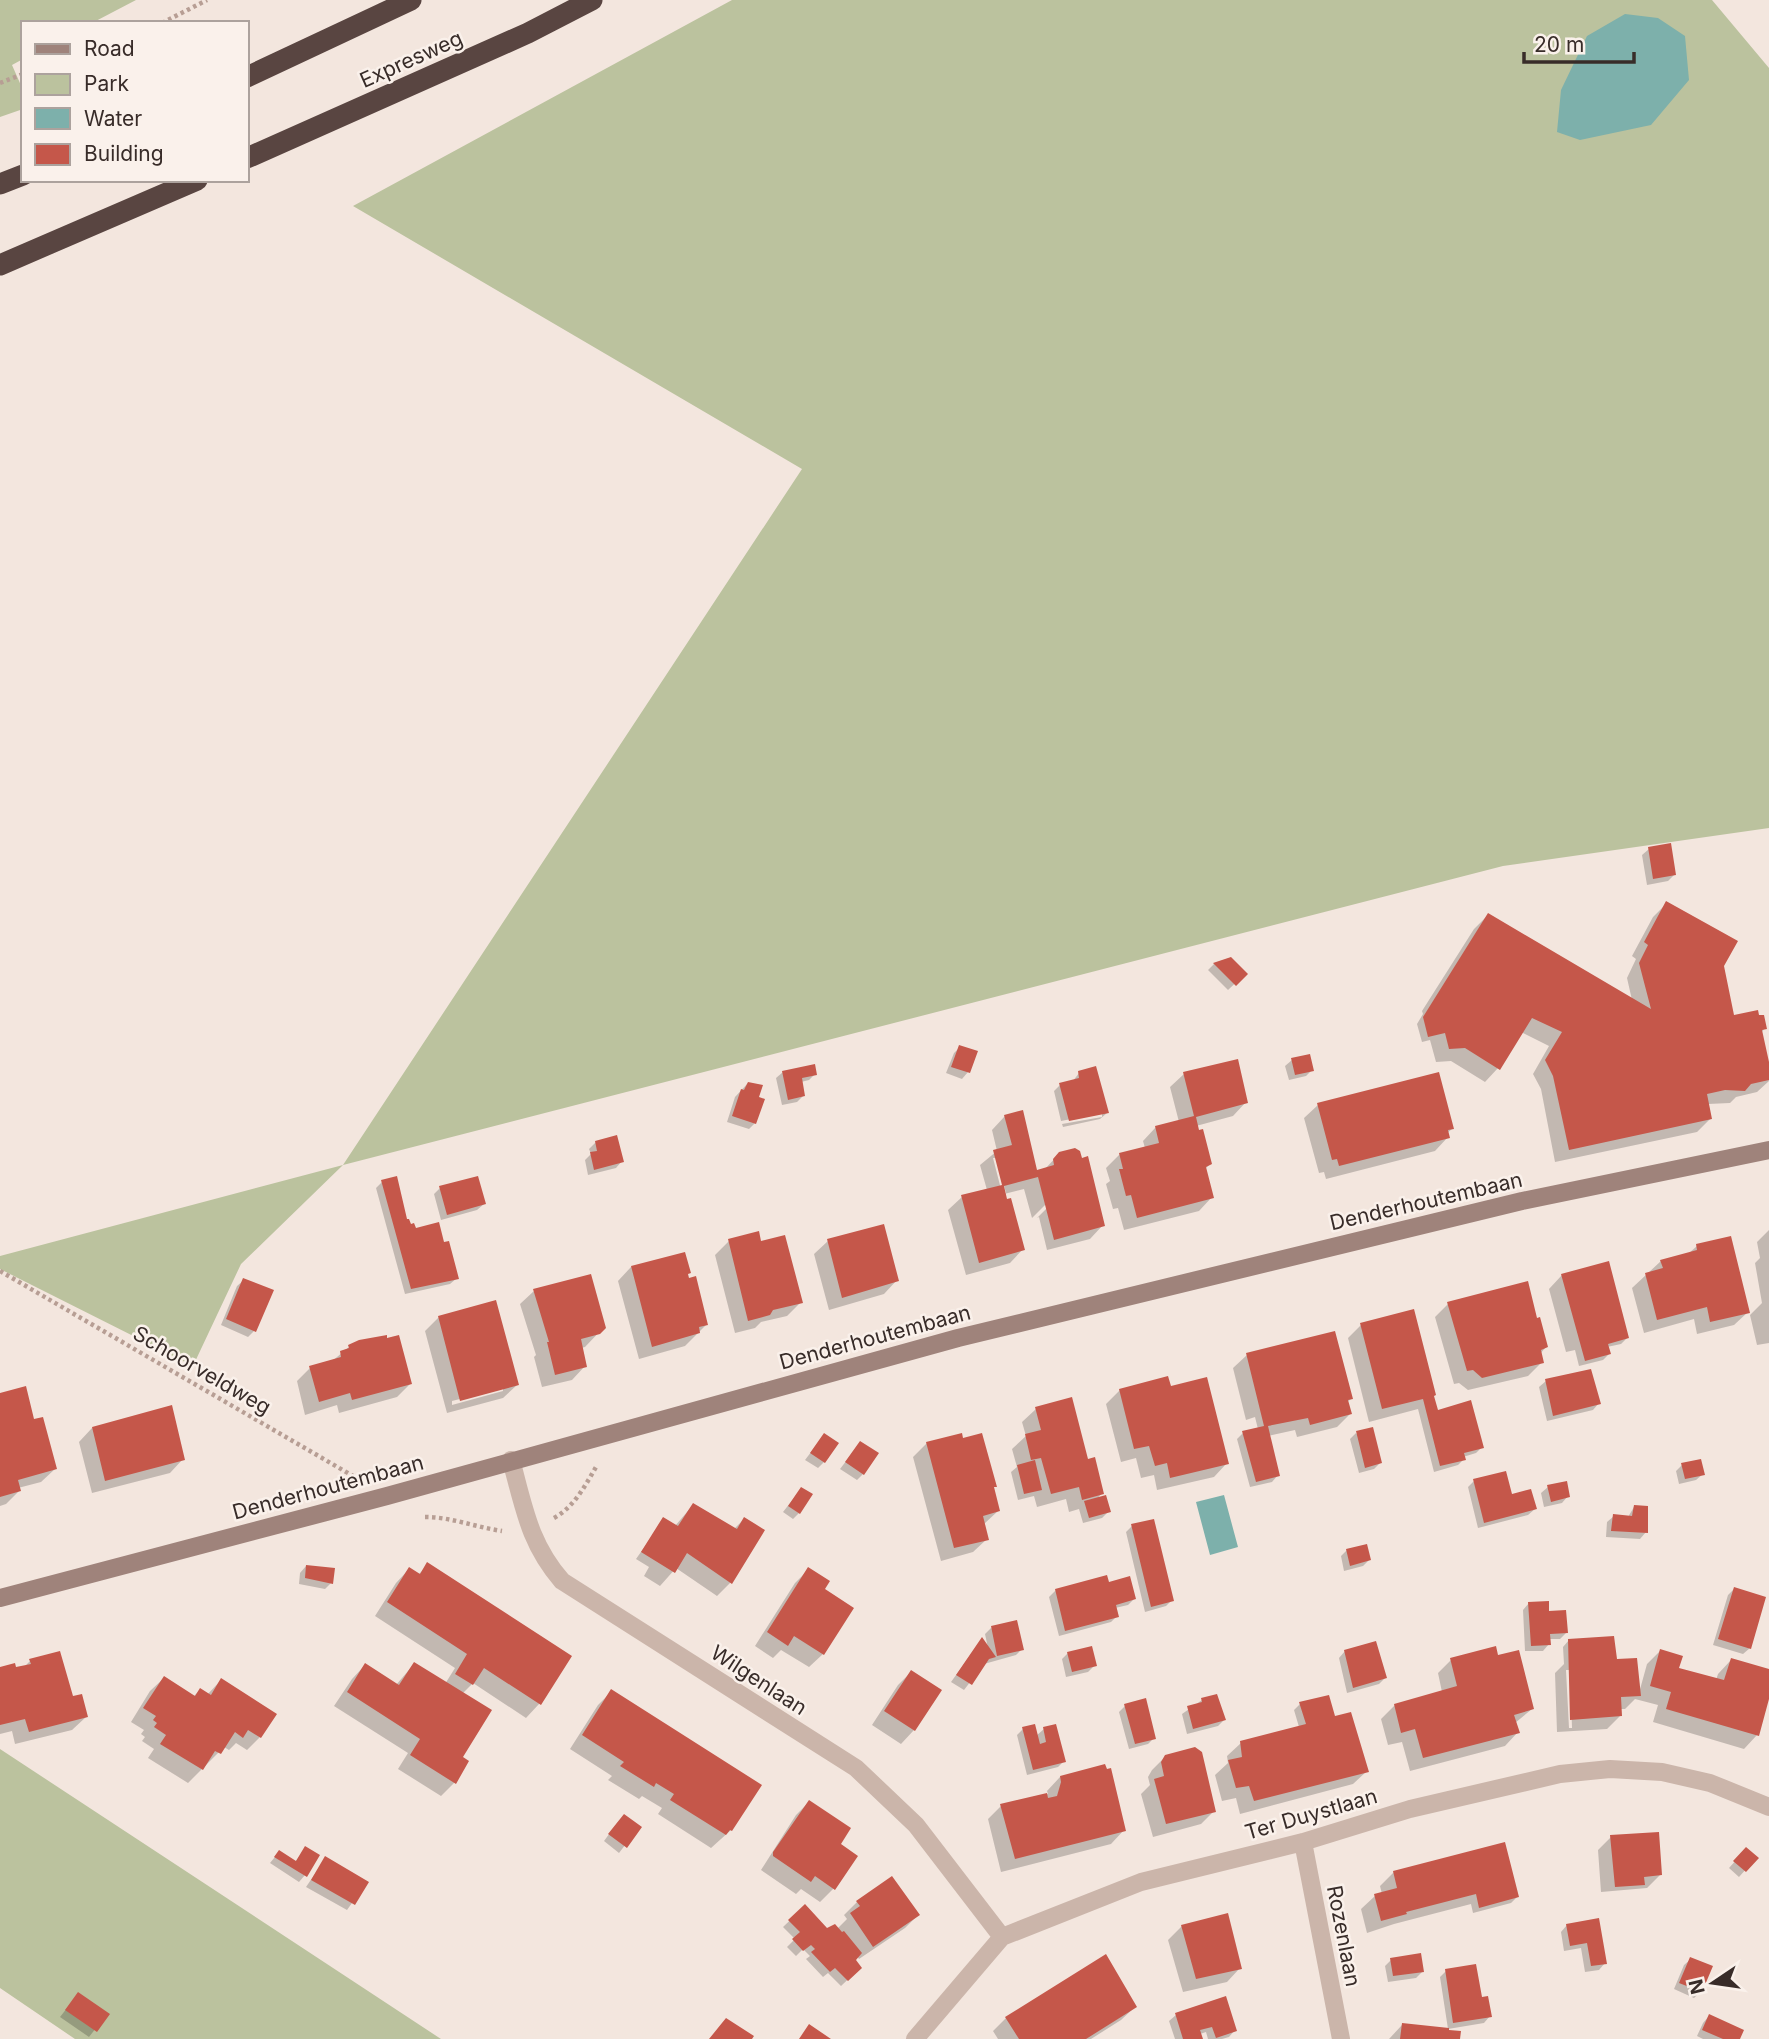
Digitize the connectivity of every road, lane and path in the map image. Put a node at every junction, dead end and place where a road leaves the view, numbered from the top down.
1 (207, 0) edge
2 (411, 0) edge
3 (592, 0) edge
4 (166, 21) edge
5 (21, 75) edge
6 (248, 76) edge
7 (0, 83) edge
8 (248, 158) edge
9 (21, 176) edge
10 (192, 182) edge
11 (0, 184) edge
12 (0, 265) edge
13 (1769, 1150) edge
14 (0, 1271) edge
15 (511, 1460) junction
16 (387, 1496) junction
17 (0, 1598) edge
18 (1769, 1807) edge
19 (1303, 1842) junction
20 (1002, 1937) junction
21 (915, 2039) edge
22 (1341, 2039) edge

1 - 4 path
2 - 6 highway
3 - 8 highway, Expresweg
5 - 7 path
9 - 11 highway
10 - 12 highway
13 - 15 street, Denderhoutembaan
14 - 16 path, Schoorveldweg
15 - 16 street, Denderhoutembaan
15 - 20 street, Wilgenlaan
16 - 17 street, Denderhoutembaan
18 - 19 street, Ter Duystlaan
19 - 20 street, Ter Duystlaan
19 - 22 street, Rozenlaan
20 - 21 street, Ter Duystlaan

